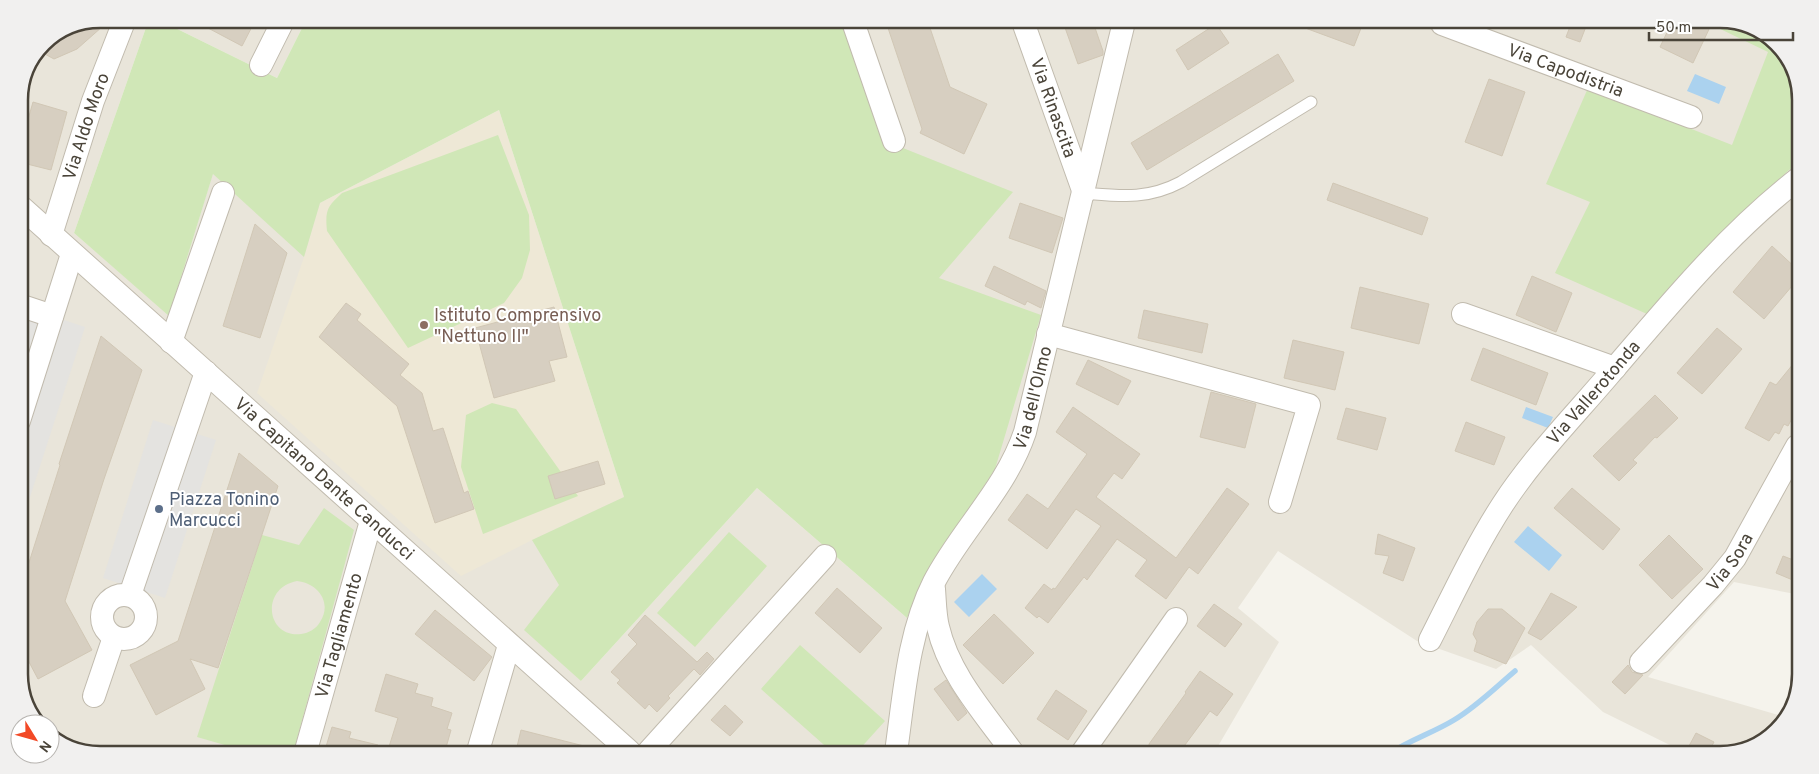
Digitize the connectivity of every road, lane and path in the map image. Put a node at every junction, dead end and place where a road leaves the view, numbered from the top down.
1 (121, 28) edge
2 (280, 28) edge
3 (855, 28) edge
4 (1025, 28) edge
5 (1123, 28) edge
6 (1453, 28) edge
7 (261, 65) dead end
8 (1312, 102) dead end
9 (1690, 117) dead end
10 (894, 141) dead end
11 (1791, 184) edge
12 (223, 193) dead end
13 (1084, 193) junction
14 (28, 213) edge
15 (51, 235) junction
16 (72, 254) junction
17 (28, 308) edge
18 (1463, 314) dead end
19 (52, 316) junction
20 (1048, 334) junction
21 (171, 342) junction
22 (1615, 368) junction
23 (206, 372) junction
24 (28, 392) edge
25 (1792, 456) edge
26 (1280, 502) dead end
27 (371, 521) junction
28 (825, 556) dead end
29 (934, 583) junction
30 (130, 595) junction
31 (1176, 619) dead end
32 (114, 636) junction
33 (1430, 640) dead end
34 (509, 645) junction
35 (1641, 662) dead end
36 (94, 696) dead end
37 (307, 746) edge
38 (479, 746) edge
39 (623, 746) edge
40 (654, 746) edge
41 (897, 746) edge
42 (1008, 746) edge
43 (1087, 746) edge

1 - 15 street, Via Aldo Moro
2 - 7 street
3 - 10 street
4 - 13 street, Via Rinascita
5 - 13 street, Via dell'Olmo
6 - 9 street, Via Capodistria
8 - 13 lane
11 - 22 street, Via Vallerotonda
12 - 21 street
13 - 20 street, Via dell'Olmo
14 - 15 street, Via Capitano Dante Canducci
15 - 16 street, Via Capitano Dante Canducci
16 - 19 street
16 - 21 street, Via Capitano Dante Canducci
17 - 19 street
18 - 22 street
19 - 24 street
20 - 26 street
20 - 29 street, Via dell'Olmo
21 - 23 street, Via Capitano Dante Canducci
22 - 33 street, Via Vallerotonda
23 - 27 street, Via Capitano Dante Canducci
23 - 30 street
25 - 35 street, Via Sora
27 - 34 street, Via Capitano Dante Canducci
27 - 37 street, Via Tagliamento
28 - 40 street
29 - 41 street, Via dell'Olmo
29 - 42 street
30 - 32 street
30 - 32 street
31 - 43 street
32 - 36 street
34 - 38 street
34 - 39 street, Via Capitano Dante Canducci

